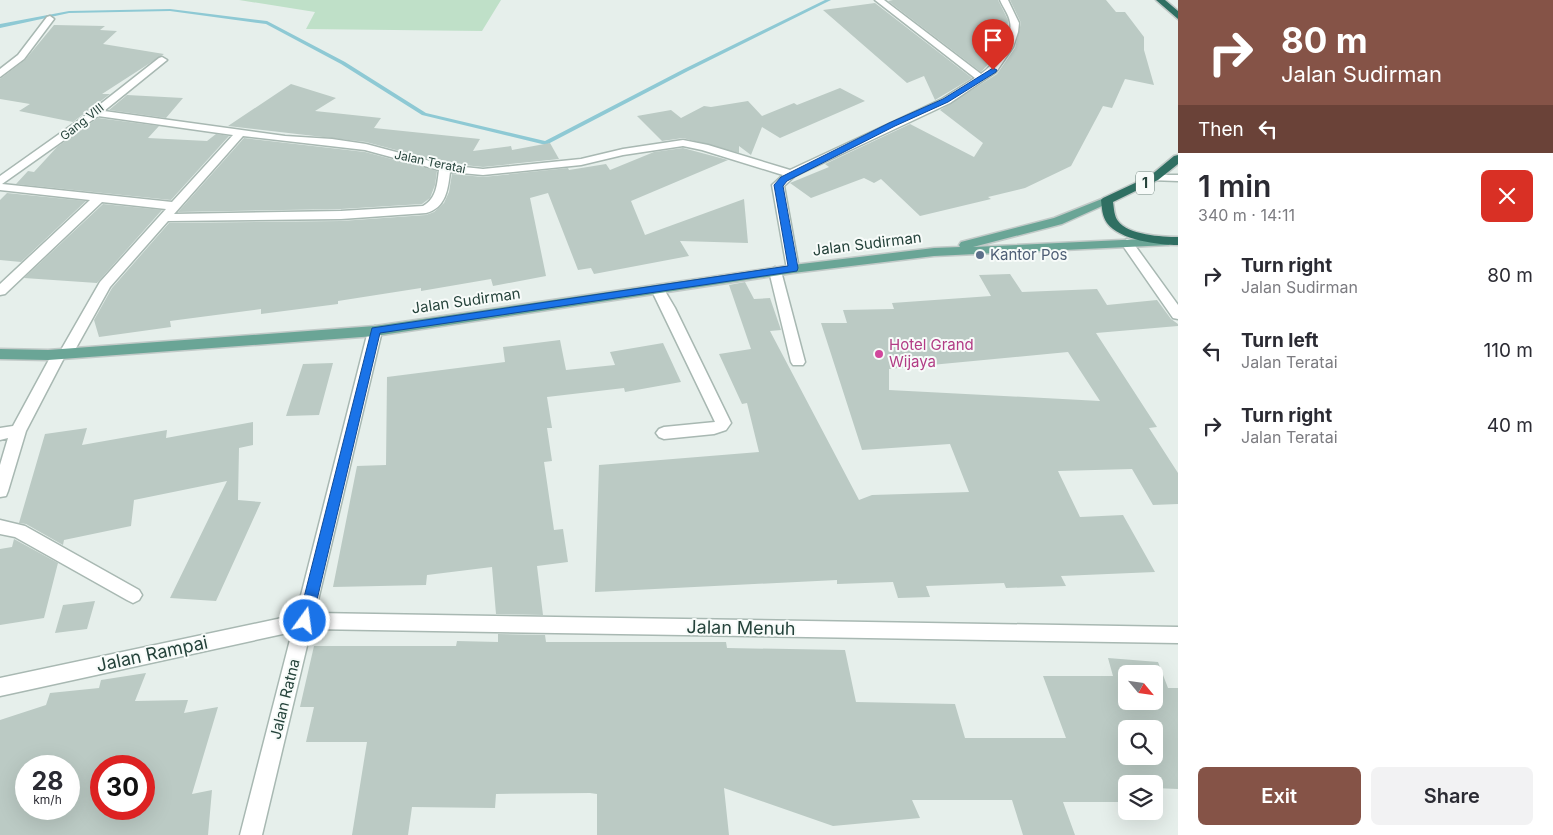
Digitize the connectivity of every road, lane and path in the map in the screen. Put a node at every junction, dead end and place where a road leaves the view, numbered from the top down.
1 (879, 0) edge
2 (1004, 0) edge
3 (1160, 0) edge
4 (1178, 16) edge
5 (50, 19) dead end
6 (162, 60) dead end
7 (0, 74) edge
8 (982, 79) junction
9 (95, 113) junction
10 (240, 133) junction
11 (1178, 158) edge
12 (445, 168) junction
13 (791, 174) junction
14 (1154, 178) junction
15 (1178, 178) edge
16 (0, 181) edge
17 (0, 187) edge
18 (99, 198) junction
19 (1107, 200) junction
20 (174, 206) junction
21 (164, 218) junction
22 (1178, 241) edge
23 (1165, 242) junction
24 (1127, 243) junction
25 (934, 252) junction
26 (793, 268) junction
27 (775, 271) junction
28 (657, 289) junction
29 (0, 291) edge
30 (1178, 315) edge
31 (376, 330) junction
32 (0, 354) edge
33 (63, 354) junction
34 (798, 362) dead end
35 (18, 431) junction
36 (664, 433) dead end
37 (0, 434) edge
38 (0, 491) edge
39 (0, 527) edge
40 (133, 594) dead end
41 (305, 621) junction
42 (1178, 635) edge
43 (0, 687) edge
44 (251, 835) edge

1 - 8 street
2 - 8 street
3 - 4 highway
5 - 7 street
6 - 9 street, Gang VIII
8 - 13 street
9 - 10 street, Jalan Teratai
9 - 16 street, Gang VIII
10 - 12 street, Jalan Teratai
10 - 20 street
11 - 14 highway, Jalan Sudirman / 1
12 - 13 street, Jalan Teratai
12 - 21 street
13 - 26 street
14 - 15 street
14 - 19 highway, Jalan Sudirman / 1
17 - 18 street
18 - 20 street
18 - 29 street
19 - 23 highway
19 - 25 main road, Jalan Sudirman
20 - 21 street
21 - 33 street
22 - 23 highway, Jalan Sudirman
23 - 24 main road, Jalan Sudirman
24 - 25 main road, Jalan Sudirman
24 - 30 street
25 - 26 main road, Jalan Sudirman
26 - 27 main road, Jalan Sudirman
27 - 28 main road, Jalan Sudirman
27 - 34 street
28 - 31 main road, Jalan Sudirman
28 - 36 street
31 - 33 main road, Jalan Sudirman
31 - 41 street, Jalan Ratna
32 - 33 main road, Jalan Sudirman
33 - 35 street
35 - 37 street
35 - 38 street
39 - 40 street
41 - 42 street, Jalan Menuh
41 - 43 street, Jalan Rampai
41 - 44 street, Jalan Ratna

